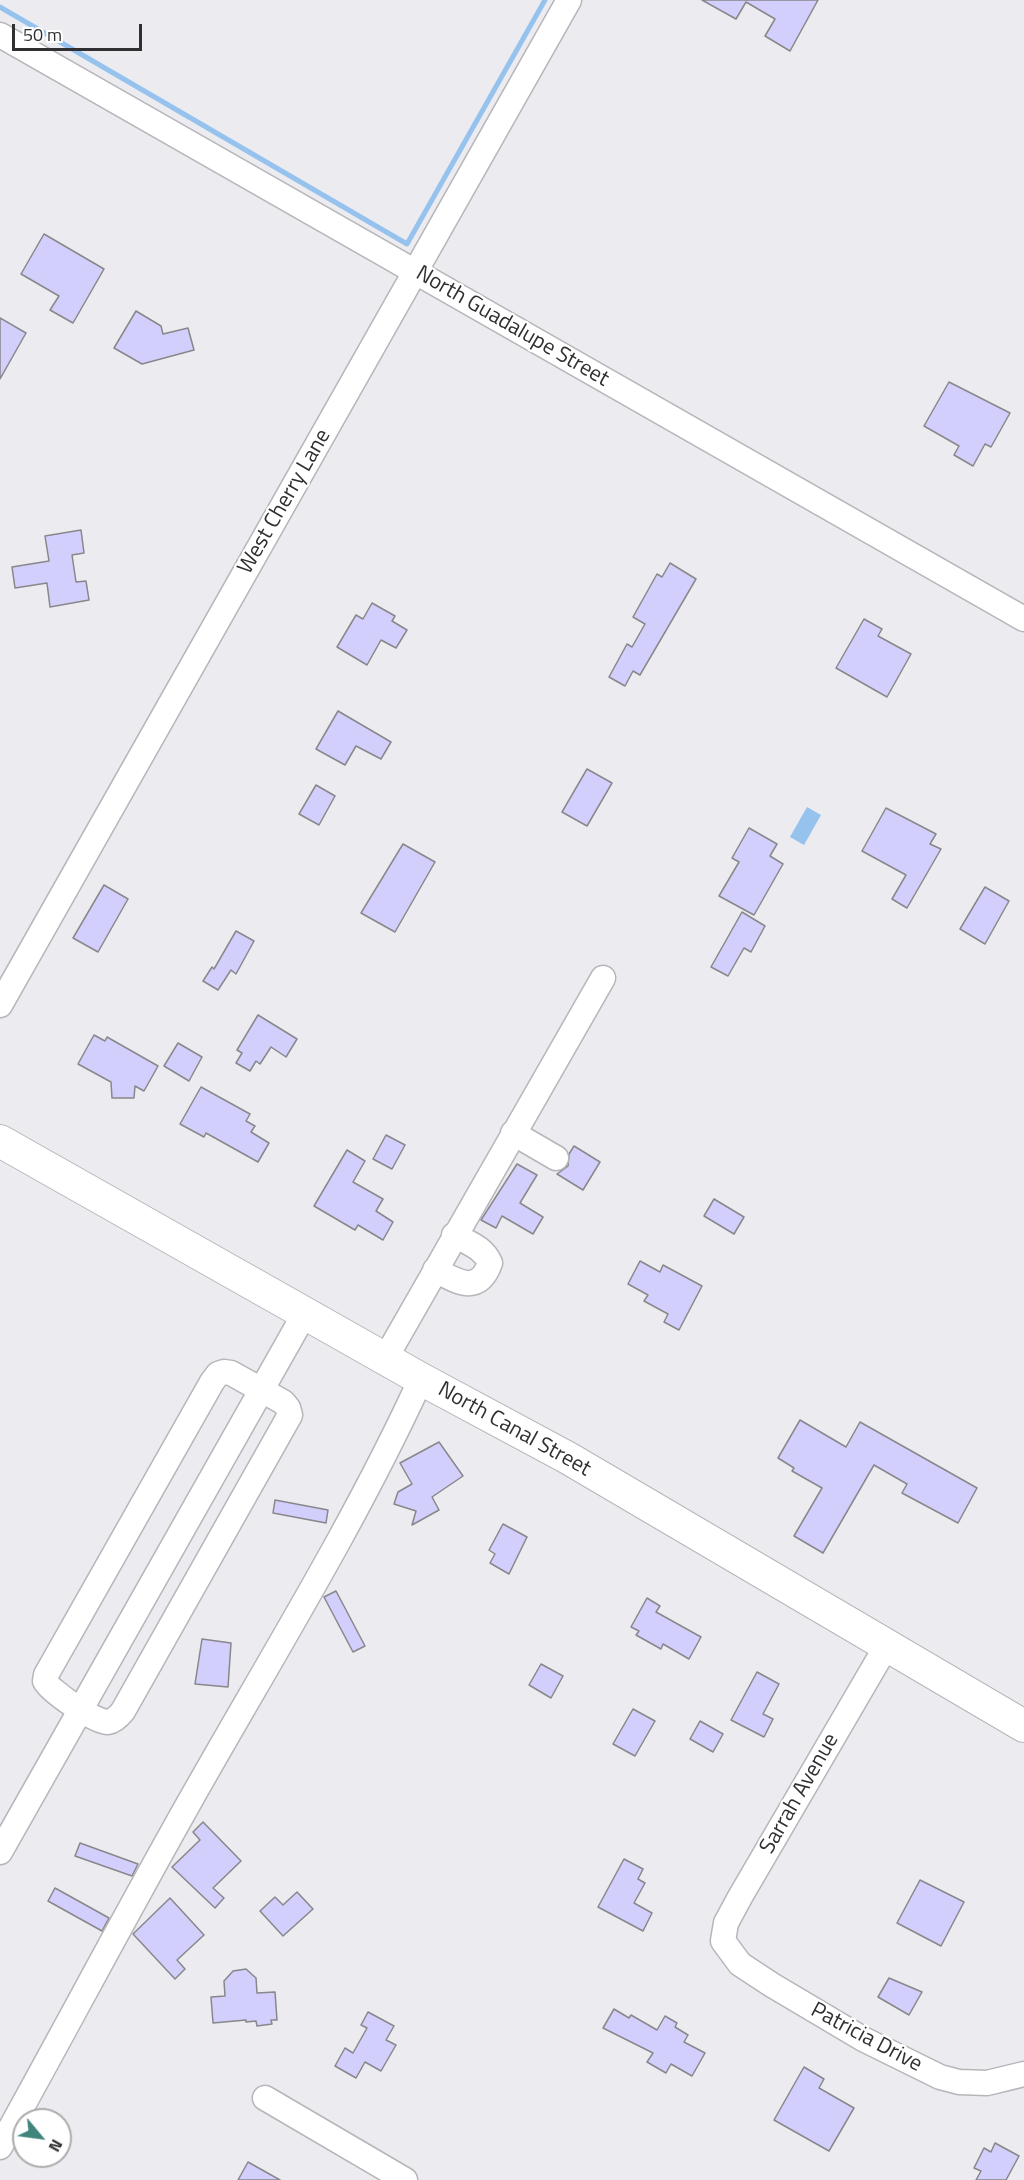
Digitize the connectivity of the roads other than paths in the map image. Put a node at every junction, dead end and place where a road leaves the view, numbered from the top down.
1 (569, 0) edge
2 (0, 35) edge
3 (415, 272) junction
4 (1024, 619) edge
5 (603, 978) dead end
6 (0, 1005) edge
7 (513, 1133) junction
8 (0, 1142) edge
9 (556, 1158) dead end
10 (454, 1235) junction
11 (435, 1270) junction
12 (305, 1313) junction
13 (385, 1359) junction
14 (421, 1379) junction
15 (261, 1390) junction
16 (887, 1645) junction
17 (81, 1709) junction
18 (1024, 1726) edge
19 (0, 1852) edge
20 (726, 1945) joint
21 (1024, 2074) edge
22 (265, 2098) dead end
23 (0, 2147) edge
24 (405, 2180) edge

1 - 3 street, West Cherry Lane
2 - 3 street, North Guadalupe Street
3 - 4 street, North Guadalupe Street
3 - 6 street, West Cherry Lane
5 - 7 street
7 - 9 street
7 - 10 street
8 - 12 main road, North Canal Street
10 - 11 street
10 - 11 street
11 - 13 street
12 - 13 main road, North Canal Street
12 - 15 street
13 - 14 main road, North Canal Street
14 - 16 main road, North Canal Street
14 - 23 street
15 - 17 street
15 - 17 street
15 - 17 street
16 - 18 main road, North Canal Street
16 - 20 street, Sarrah Avenue
17 - 19 street
20 - 21 street, Patricia Drive
22 - 24 street

